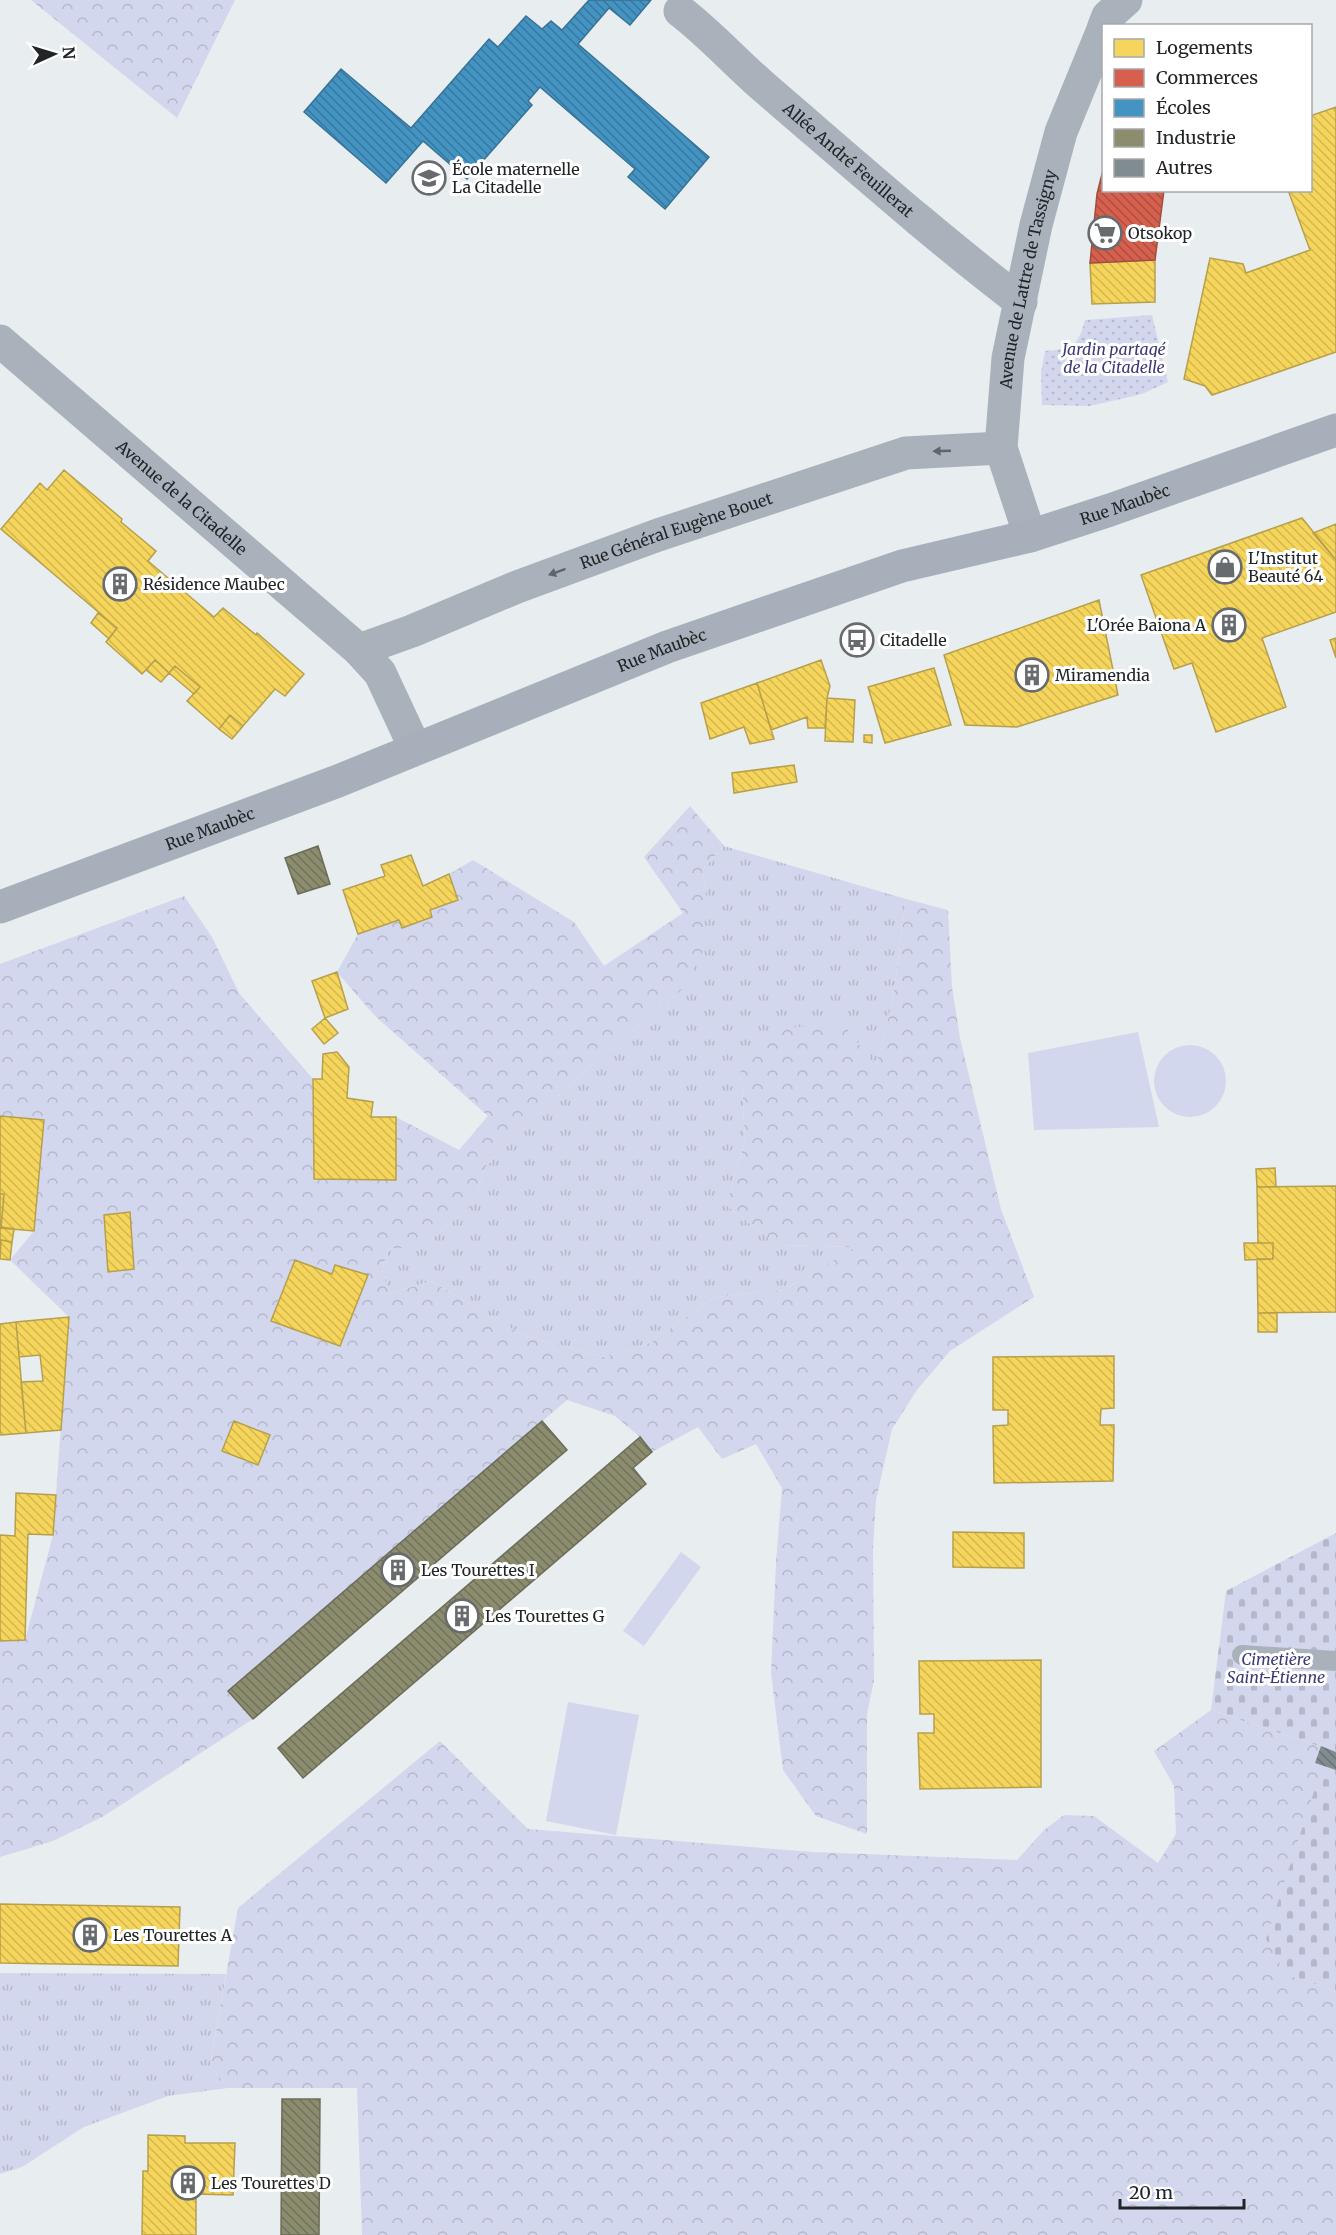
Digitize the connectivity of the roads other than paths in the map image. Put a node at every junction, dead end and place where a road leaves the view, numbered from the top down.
1 (1125, 0) edge
2 (680, 11) dead end
3 (1105, 24) edge
4 (1102, 31) edge
5 (1021, 302) junction
6 (0, 341) edge
7 (1336, 430) edge
8 (1001, 448) junction
9 (1030, 536) junction
10 (359, 650) junction
11 (415, 748) junction
12 (0, 907) edge
13 (1242, 1655) dead end
14 (1336, 1661) edge

1 - 3 street, Avenue de Lattre de Tassigny
2 - 5 street, Allée André Feuillerat
4 - 5 street, Avenue de Lattre de Tassigny
5 - 8 street, Avenue de Lattre de Tassigny
6 - 10 street, Avenue de la Citadelle
7 - 9 main road, Rue Maubèc
8 - 9 street, Avenue de Lattre de Tassigny
8 -> 10 street, Rue Général Eugène Bouet
9 - 11 main road, Rue Maubèc
10 - 11 street, Avenue de la Citadelle
11 - 12 main road, Rue Maubèc
13 - 14 lane

